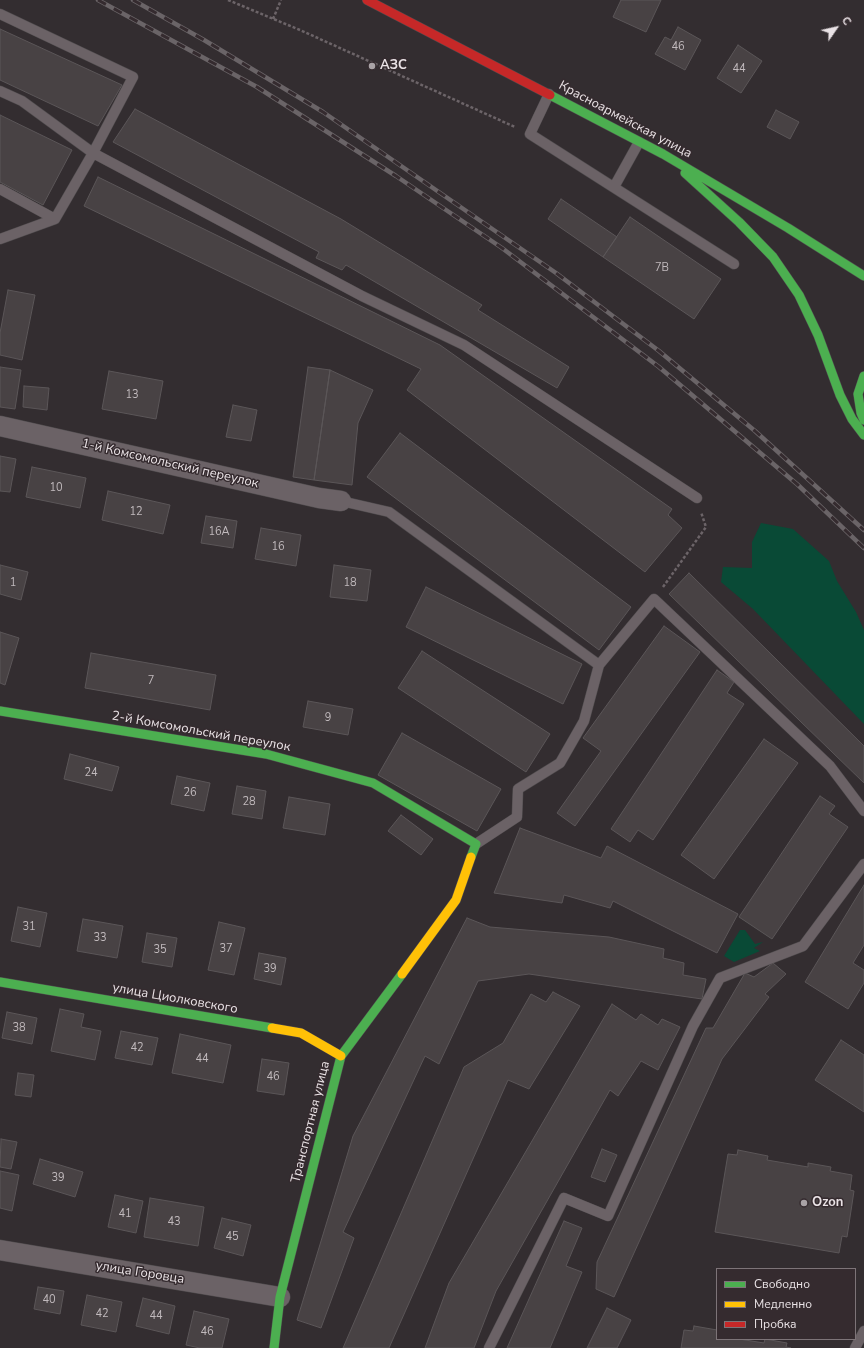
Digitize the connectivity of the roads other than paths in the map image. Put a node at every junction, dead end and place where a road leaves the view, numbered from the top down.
1 (367, 0) edge
2 (0, 14) edge
3 (0, 91) edge
4 (548, 94) junction
5 (639, 142) junction
6 (93, 153) junction
7 (663, 154) junction
8 (614, 187) junction
9 (0, 189) edge
10 (55, 219) junction
11 (0, 239) edge
12 (734, 264) dead end
13 (864, 276) edge
14 (864, 376) edge
15 (864, 420) edge
16 (0, 426) edge
17 (864, 434) edge
18 (698, 498) road end
19 (341, 501) joint
20 (599, 665) junction
21 (0, 711) edge
22 (864, 811) edge
23 (476, 844) junction
24 (864, 864) edge
25 (0, 982) edge
26 (341, 1056) junction
27 (0, 1250) edge
28 (280, 1297) junction
29 (864, 1331) edge
30 (274, 1348) edge
31 (489, 1348) edge
32 (855, 1348) edge

1 - 4 street, Красноармейская улица
2 - 6 lane
3 - 6 lane
4 - 5 street, Красноармейская улица
4 - 8 lane
5 - 7 street, Красноармейская улица
5 - 8 lane
6 - 10 lane
6 - 18 lane
7 - 13 street, Красноармейская улица
7 - 17 street
8 - 12 lane
9 - 10 lane
10 - 11 lane
14 - 15 street
16 - 19 street, 1-й Комсомольский переулок
19 - 20 lane
20 - 22 lane
20 - 23 lane
21 - 23 street, 2-й Комсомольский переулок
23 - 26 street, Транспортная улица
24 - 31 lane
25 - 26 street, улица Циолковского
26 - 28 street, Транспортная улица
27 - 28 street, улица Горовца
28 - 30 street, Транспортная улица
29 - 32 lane

